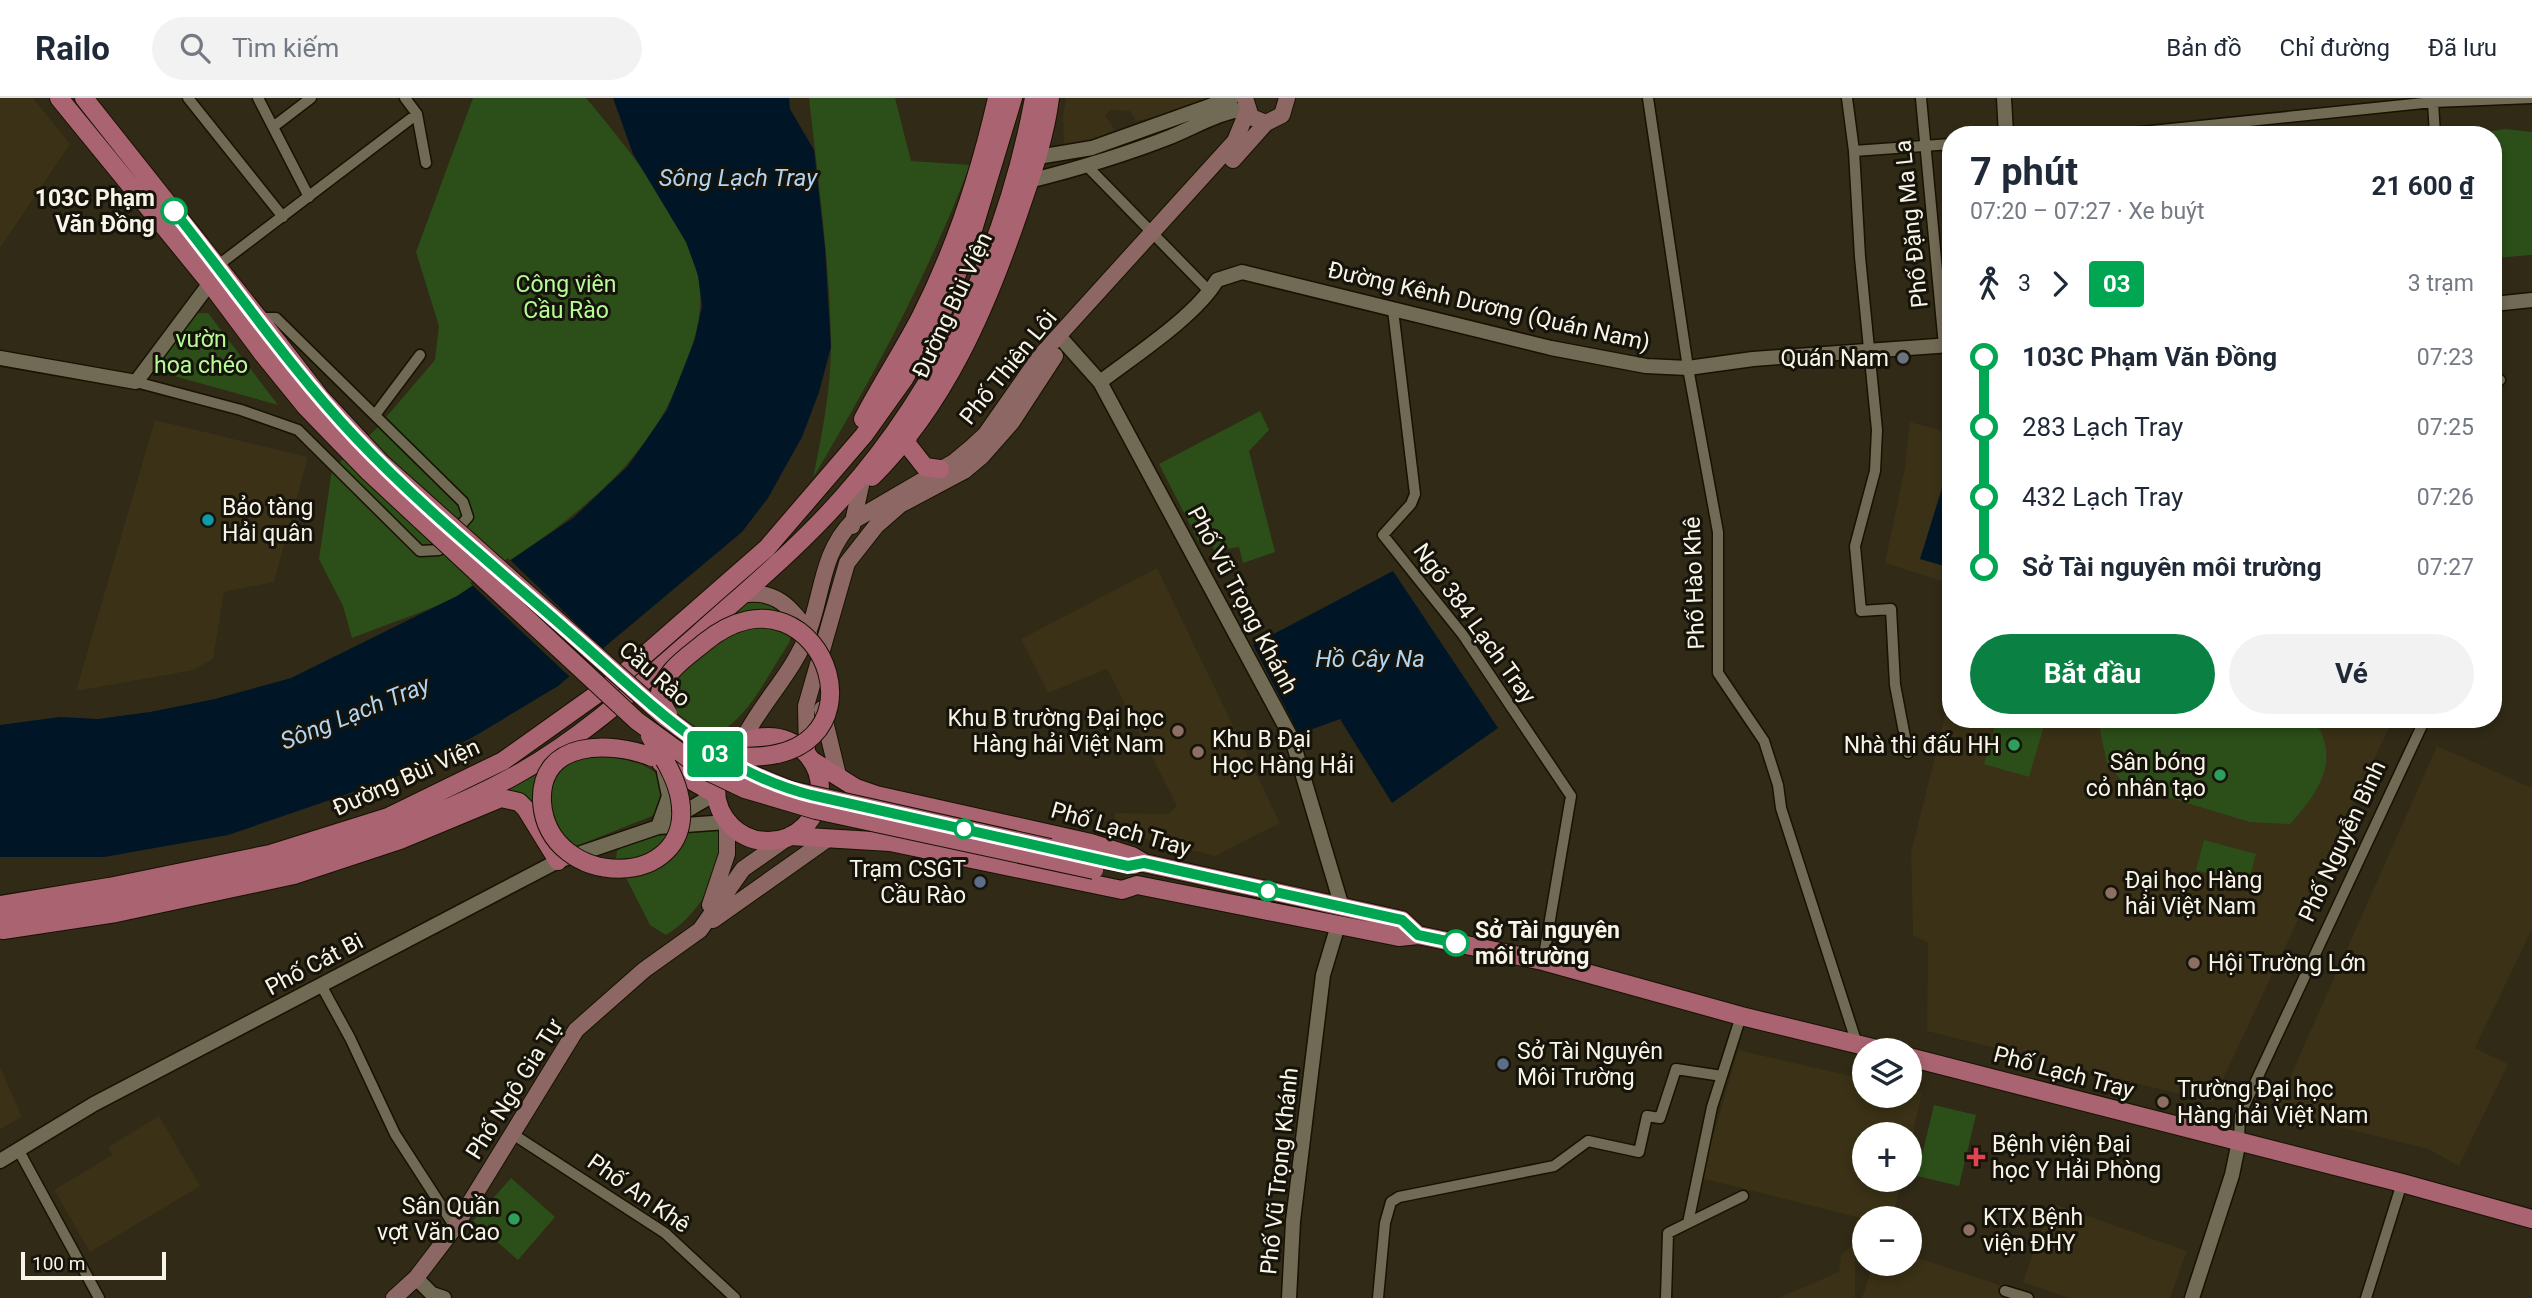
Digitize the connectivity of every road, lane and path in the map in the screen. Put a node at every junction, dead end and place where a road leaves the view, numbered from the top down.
1 (59, 98) edge
2 (84, 98) edge
3 (188, 98) edge
4 (258, 98) edge
5 (311, 98) edge
6 (405, 98) edge
7 (1034, 98) edge
8 (1050, 98) edge
9 (1232, 98) edge
10 (1648, 98) edge
11 (1847, 98) edge
12 (1921, 98) edge
13 (2004, 98) edge
14 (2532, 99) edge
15 (1289, 100) edge
16 (2433, 102) junction
17 (1003, 104) edge
18 (1246, 106) edge
19 (416, 114) junction
20 (1266, 123) junction
21 (2006, 126) edge
22 (2200, 126) edge
23 (2434, 126) edge
24 (274, 127) junction
25 (1239, 145) junction
26 (1942, 145) edge
27 (1923, 146) junction
28 (1854, 151) junction
29 (1038, 157) junction
30 (426, 163) dead end
31 (1087, 166) junction
32 (1030, 181) junction
33 (309, 197) junction
34 (283, 217) junction
35 (1157, 236) junction
36 (218, 266) junction
37 (209, 283) junction
38 (1210, 292) junction
39 (2532, 300) edge
40 (2502, 303) edge
41 (1942, 304) edge
42 (1393, 310) junction
43 (258, 318) junction
44 (1063, 340) junction
45 (1942, 346) edge
46 (1868, 351) junction
47 (420, 355) dead end
48 (0, 358) edge
49 (1688, 368) junction
50 (136, 382) junction
51 (1100, 382) junction
52 (374, 415) junction
53 (908, 435) junction
54 (846, 454) junction
55 (940, 469) junction
56 (863, 480) junction
57 (841, 499) junction
58 (853, 521) junction
59 (830, 549) junction
60 (847, 563) junction
61 (741, 595) junction
62 (808, 633) junction
63 (815, 672) junction
64 (645, 727) junction
65 (2421, 728) edge
66 (740, 744) junction
67 (1908, 752) dead end
68 (714, 753) junction
69 (810, 757) junction
70 (656, 760) junction
71 (838, 775) junction
72 (715, 794) junction
73 (876, 795) junction
74 (727, 822) junction
75 (658, 827) junction
76 (397, 834) junction
77 (790, 836) junction
78 (829, 838) junction
79 (861, 840) junction
80 (558, 861) junction
81 (1144, 863) junction
82 (1096, 865) junction
83 (1137, 885) junction
84 (0, 905) edge
85 (1342, 907) junction
86 (0, 918) edge
87 (1338, 925) junction
88 (0, 930) edge
89 (700, 930) junction
90 (1418, 935) junction
91 (1544, 961) junction
92 (321, 985) junction
93 (1741, 1016) junction
94 (1855, 1038) edge
95 (1852, 1043) edge
96 (1922, 1060) edge
97 (1722, 1076) junction
98 (512, 1133) junction
99 (2239, 1142) junction
100 (19, 1151) junction
101 (0, 1161) edge
102 (2402, 1183) junction
103 (1743, 1196) dead end
104 (2532, 1219) edge
105 (1688, 1223) junction
106 (454, 1227) junction
107 (416, 1278) junction
108 (2005, 1291) dead end
109 (99, 1298) edge
110 (394, 1298) edge
111 (444, 1298) edge
112 (735, 1298) edge
113 (1289, 1298) edge
114 (1378, 1298) edge
115 (1666, 1298) edge
116 (2028, 1298) edge
117 (2192, 1298) edge
118 (2365, 1298) edge

1 - 37 main road, Cầu Rào
2 - 36 main road, Cầu Rào
3 - 34 street
4 - 24 street
5 - 24 street
6 - 19 street
7 - 56 main road, Đường Bùi Viện
8 - 29 main road, Đường Bùi Viện
9 - 29 street
10 - 49 street, Phố Hào Khê
11 - 28 street
12 - 27 street, Phố Đặng Ma La
13 - 21 street
14 - 16 street
15 - 20 main road, Phố Thiên Lôi
16 - 22 street
16 - 23 street
17 - 54 main road, Đường Bùi Viện
18 - 20 main road
18 - 25 main road, Phố Thiên Lôi
18 - 31 street
19 - 30 street
19 - 33 street
20 - 25 main road, Phố Thiên Lôi
24 - 33 street
25 - 35 main road, Phố Thiên Lôi
26 - 27 street
27 - 28 street
27 - 41 street, Phố Đặng Ma La
28 - 46 street
29 - 32 main road, Đường Bùi Viện
31 - 32 street
31 - 35 street
32 - 53 main road, Đường Bùi Viện
33 - 34 street
34 - 36 street
35 - 38 street
35 - 44 main road, Phố Thiên Lôi
36 - 43 main road, Cầu Rào
37 - 50 street
37 - 64 main road, Cầu Rào, bridge
38 - 42 street, Đường Kênh Dương (Quán Nam)
38 - 51 street, Đường Kênh Dương (Quán Nam)
39 - 40 street
42 - 49 street, Đường Kênh Dương (Quán Nam)
42 - 91 street, Ngõ 384 Lạch Tray
43 - 52 street
43 - 68 main road, Cầu Rào, bridge
44 - 51 street, Phố Vũ Trọng Khánh
44 - 55 main road, Phố Thiên Lôi
44 - 60 main road, Phố Thiên Lôi
45 - 46 street, Đường Kênh Dương (Quán Nam)
46 - 49 street, Đường Kênh Dương (Quán Nam)
46 - 67 street
47 - 52 street
48 - 50 street
49 - 94 street, Phố Hào Khê
50 - 52 street
51 - 85 street, Phố Vũ Trọng Khánh
53 - 55 main road
53 - 56 main road, Đường Bùi Viện
54 - 57 main road
54 - 84 main road, Đường Bùi Viện
55 - 58 main road, Phố Thiên Lôi
56 - 57 main road, Đường Bùi Viện
56 - 58 main road
57 - 59 main road
57 - 61 main road, Đường Bùi Viện
58 - 59 main road, Phố Thiên Lôi
58 - 60 main road
59 - 62 main road, Phố Thiên Lôi
60 - 63 main road, Phố Thiên Lôi
61 - 62 main road
61 - 76 main road, Đường Bùi Viện
62 - 66 main road, Phố Thiên Lôi
63 - 69 main road, Phố Thiên Lôi
63 - 71 main road
64 - 70 main road, bridge
64 - 82 main road, Cầu Rào, bridge
65 - 99 street, Phố Nguyễn Bình
66 - 68 main road, bridge
66 - 69 main road
66 - 72 main road
68 - 82 main road, Cầu Rào, bridge
69 - 71 main road, Phố Lạch Tray
69 - 77 main road
70 - 72 main road
70 - 75 street
71 - 73 main road, Phố Lạch Tray
72 - 74 main road
72 - 75 street, Phố Cát Bi
73 - 79 main road
73 - 81 main road, Phố Lạch Tray
74 - 75 street, Phố Cát Bi
74 - 77 main road
74 - 89 main road
75 - 80 street, Phố Cát Bi
76 - 80 main road, Đường Bùi Viện
76 - 86 main road, Đường Bùi Viện
76 - 88 main road, Đường Bùi Viện
77 - 78 main road, Phố Lạch Tray
77 - 89 main road, Phố Ngô Gia Tự
78 - 79 main road, Phố Lạch Tray
78 - 89 main road
79 - 83 main road, Phố Lạch Tray
80 - 92 street, Phố Cát Bi
81 - 82 main road, Cầu Rào
81 - 85 main road, Phố Lạch Tray
82 - 83 main road, Cầu Rào
83 - 87 main road, Phố Lạch Tray
85 - 90 main road, Phố Lạch Tray
87 - 90 main road, Phố Lạch Tray
87 - 113 street, Phố Vũ Trọng Khánh
89 - 98 main road, Phố Ngô Gia Tự
90 - 91 main road, Phố Lạch Tray
91 - 93 main road, Phố Lạch Tray
92 - 100 street, Phố Cát Bi
92 - 106 street
93 - 95 main road, Phố Lạch Tray
93 - 97 street
96 - 99 main road, Phố Lạch Tray
97 - 105 street
97 - 114 street
98 - 106 main road, Phố Ngô Gia Tự
98 - 112 street, Phố An Khê
99 - 102 main road, Phố Lạch Tray
99 - 117 street, Phố Nguyễn Bình
100 - 101 street, Phố Cát Bi
100 - 109 street
102 - 104 main road, Phố Lạch Tray
102 - 118 street
103 - 105 street
105 - 115 street
106 - 107 main road, Phố Ngô Gia Tự
107 - 110 main road, Phố Ngô Gia Tự
107 - 111 street
108 - 116 street

